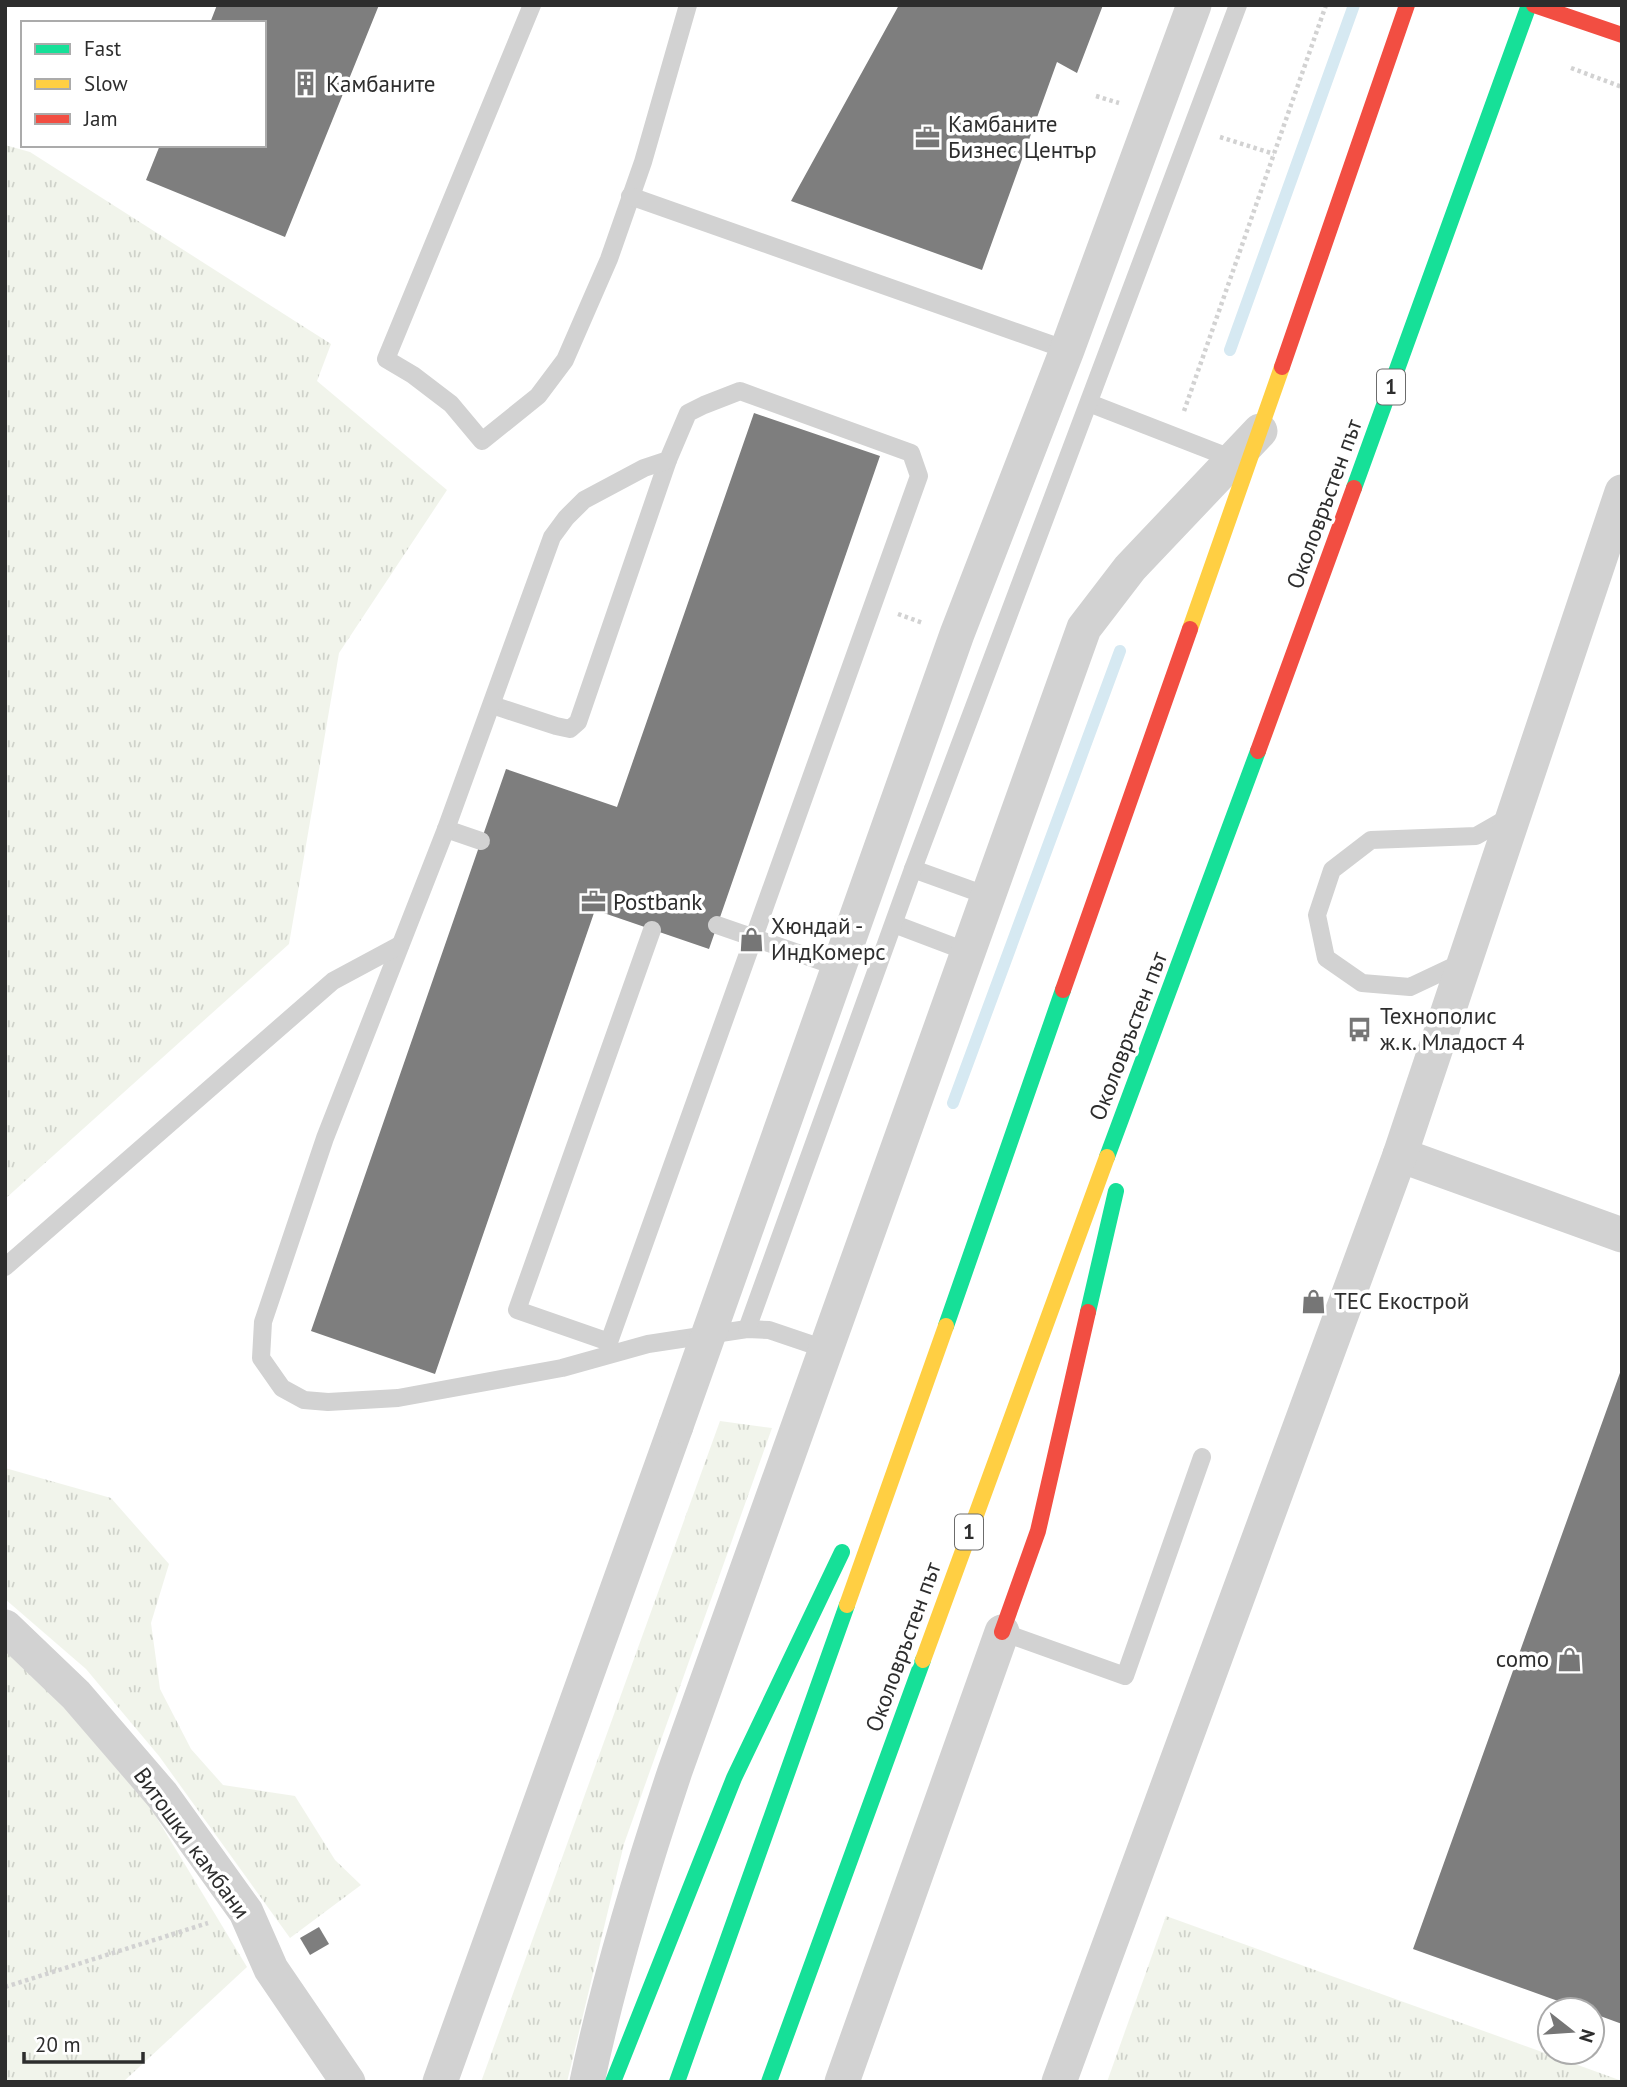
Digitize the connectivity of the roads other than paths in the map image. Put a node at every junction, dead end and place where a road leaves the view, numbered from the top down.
1 (532, 5) edge
2 (688, 5) edge
3 (1194, 5) edge
4 (1238, 5) edge
5 (1407, 5) edge
6 (1532, 5) edge
7 (1622, 36) edge
8 (631, 197) junction
9 (1068, 350) junction
10 (1089, 403) junction
11 (1260, 430) junction
12 (1233, 459) junction
13 (668, 460) junction
14 (1622, 492) edge
15 (492, 705) junction
16 (1514, 814) junction
17 (446, 829) junction
18 (481, 841) dead end
19 (914, 869) junction
20 (988, 897) junction
21 (894, 924) junction
22 (717, 925) dead end
23 (652, 930) dead end
24 (754, 939) junction
25 (400, 945) junction
26 (968, 952) junction
27 (1464, 961) junction
28 (838, 967) junction
29 (1152, 1036) junction
30 (1399, 1156) junction
31 (1622, 1235) edge
32 (5, 1267) edge
33 (747, 1329) junction
34 (825, 1349) junction
35 (936, 1354) junction
36 (1202, 1457) dead end
37 (870, 1492) dead end
38 (847, 1541) dead end
39 (5, 1627) edge
40 (1002, 1632) junction
41 (348, 2082) edge
42 (440, 2082) edge
43 (587, 2082) edge
44 (613, 2082) edge
45 (677, 2082) edge
46 (769, 2082) edge
47 (842, 2082) edge
48 (1059, 2082) edge

1 - 8 lane
2 - 8 lane
3 - 9 street, bridge
4 - 10 lane
5 - 11 main road
6 - 7 main road
6 - 29 main road, Околовръстен път / 1
8 - 9 lane
9 - 28 street, bridge
10 - 12 lane
10 - 19 lane
11 - 12 street
11 - 35 main road
12 - 20 street
13 - 15 lane
13 - 15 lane
13 - 24 lane
14 - 16 street
15 - 17 lane
16 - 27 street
16 - 27 lane
17 - 18 lane
17 - 25 lane
19 - 20 lane
19 - 21 lane
20 - 26 street
21 - 26 lane
21 - 33 lane
22 - 24 lane
23 - 24 lane
24 - 28 lane
25 - 32 lane
25 - 33 lane
26 - 34 street
27 - 30 street
28 - 42 street, bridge
29 - 40 main road
29 - 46 main road, Околовръстен път / 1
30 - 31 street
30 - 48 street
33 - 34 lane
34 - 43 street
35 - 37 main road
35 - 45 main road
36 - 40 lane
38 - 44 main road
39 - 41 street, Витошки камбани
40 - 47 street

